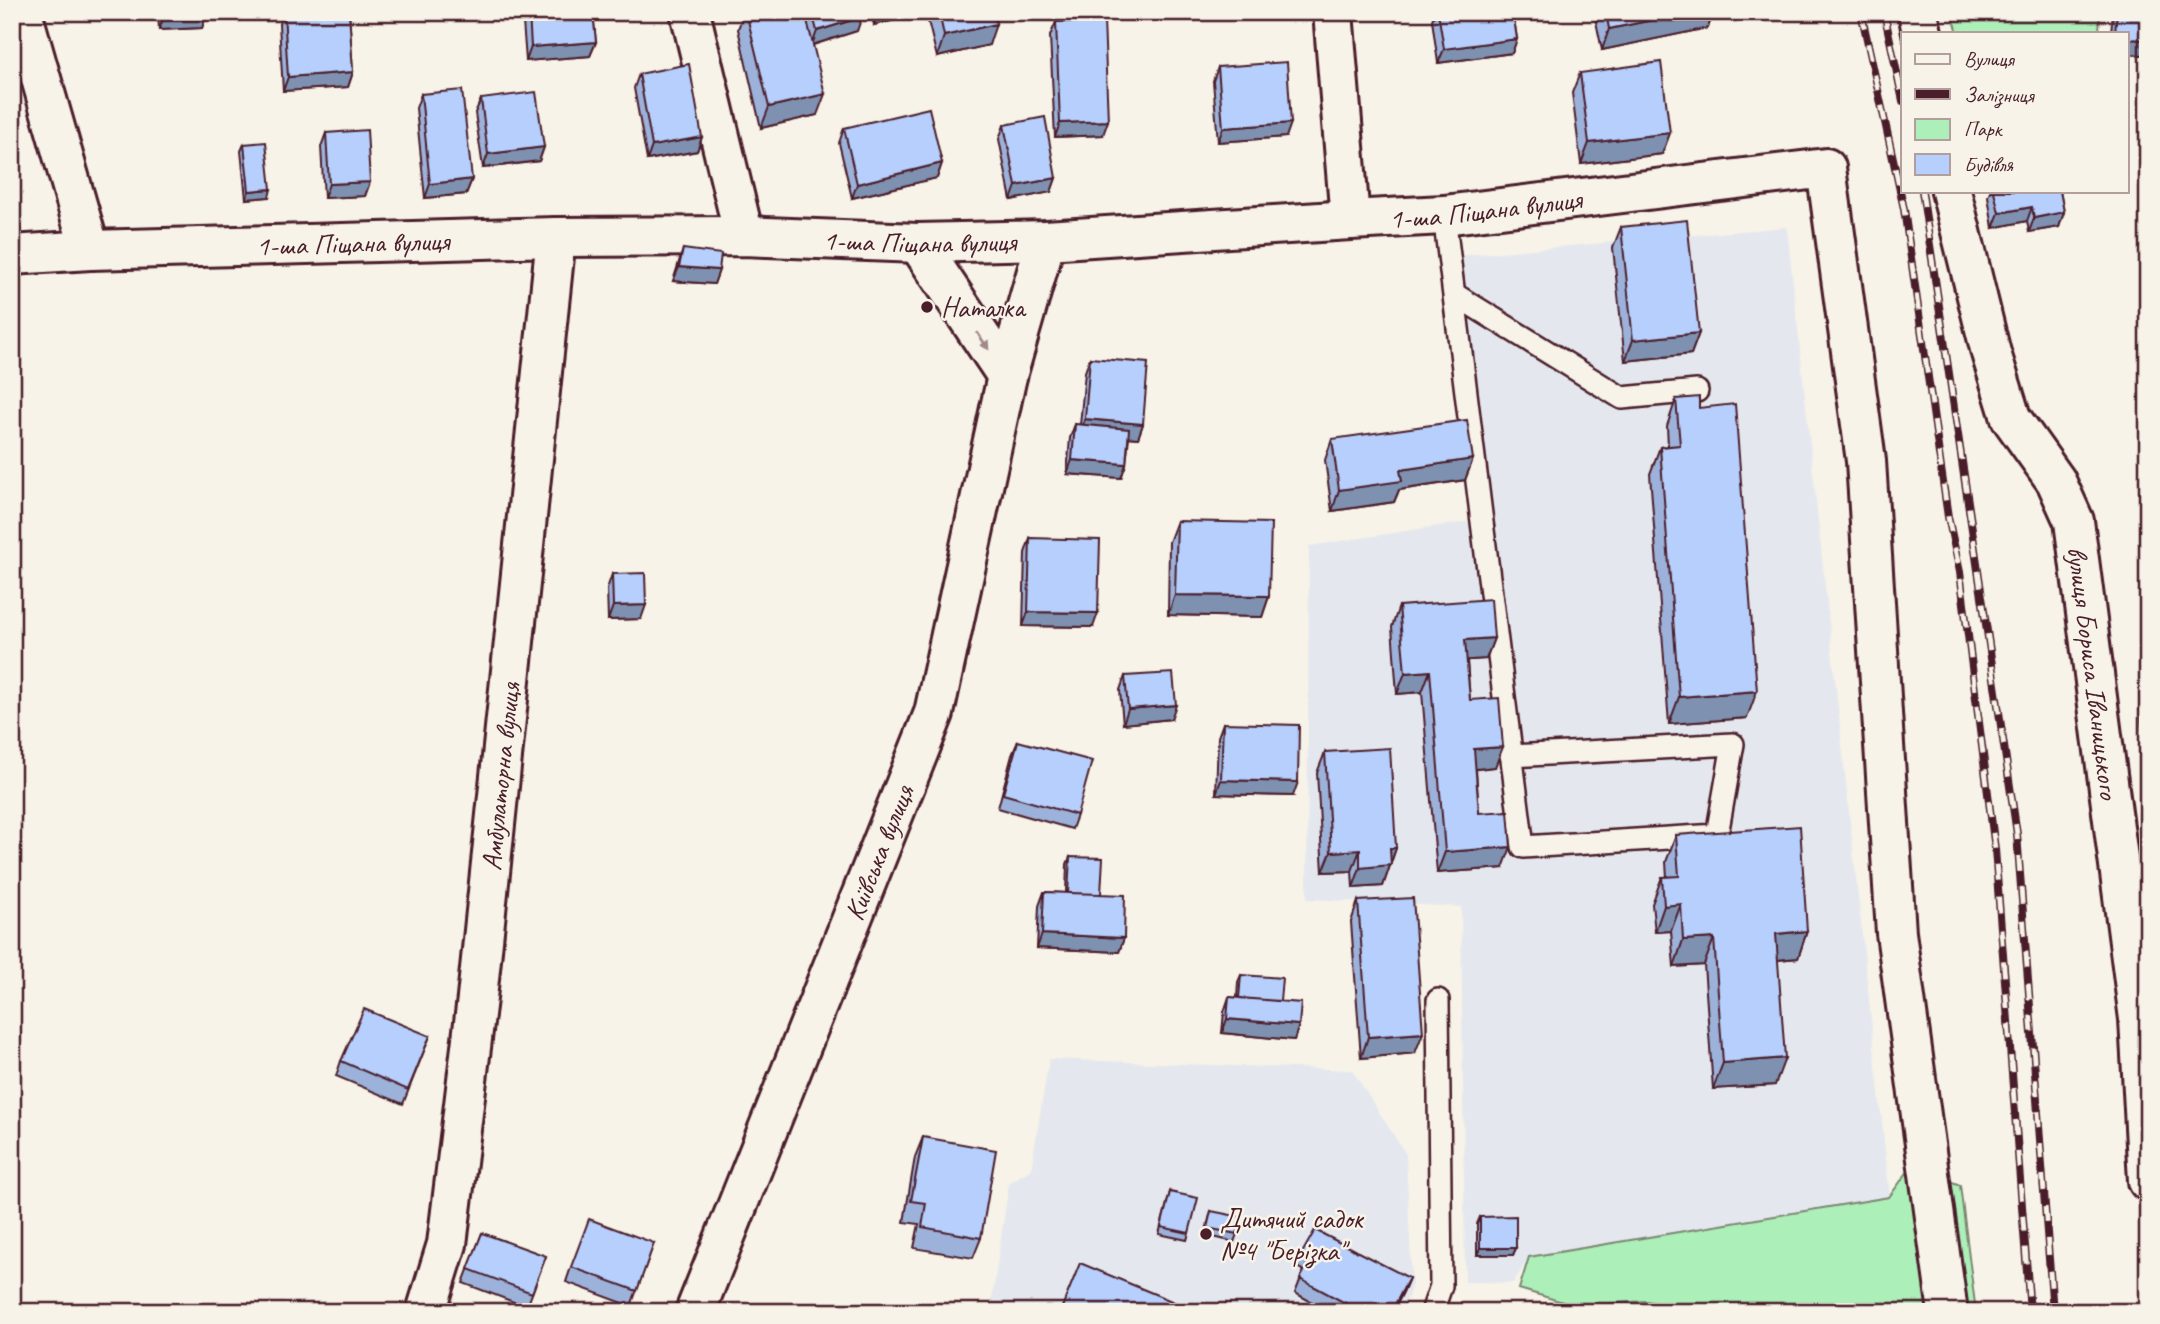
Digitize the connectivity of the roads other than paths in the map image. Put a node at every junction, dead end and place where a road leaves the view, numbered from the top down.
1 (22, 12) edge
2 (690, 12) edge
3 (1333, 12) edge
4 (1918, 12) edge
5 (1922, 32) edge
6 (1951, 192) edge
7 (1444, 215) junction
8 (1350, 220) junction
9 (744, 236) junction
10 (556, 237) junction
11 (1046, 240) junction
12 (918, 243) junction
13 (89, 250) junction
14 (12, 255) edge
15 (1454, 294) junction
16 (1007, 376) junction
17 (1697, 391) dead end
18 (1511, 756) junction
19 (1438, 1000) dead end
20 (2148, 1181) edge
21 (426, 1312) edge
22 (695, 1312) edge
23 (1432, 1312) edge
24 (1948, 1312) edge

1 - 13 street
2 - 9 street
3 - 8 street
4 - 5 street
6 - 20 street, вулиця Бориса Іваницького
7 - 8 street, 1-ша Піщана вулиця
7 - 15 lane
7 - 24 street, 1-ша Піщана вулиця
8 - 11 street, 1-ша Піщана вулиця
9 - 10 street, 1-ша Піщана вулиця
9 - 12 street, 1-ша Піщана вулиця
10 - 13 street, 1-ша Піщана вулиця
10 - 21 street, Амбулаторна вулиця
11 - 12 street, 1-ша Піщана вулиця
11 - 16 street, Київська вулиця
12 -> 16 street
13 - 14 street, 1-ша Піщана вулиця
15 - 17 lane
15 - 18 lane
16 - 22 street, Київська вулиця
18 - 18 lane
19 - 23 lane

